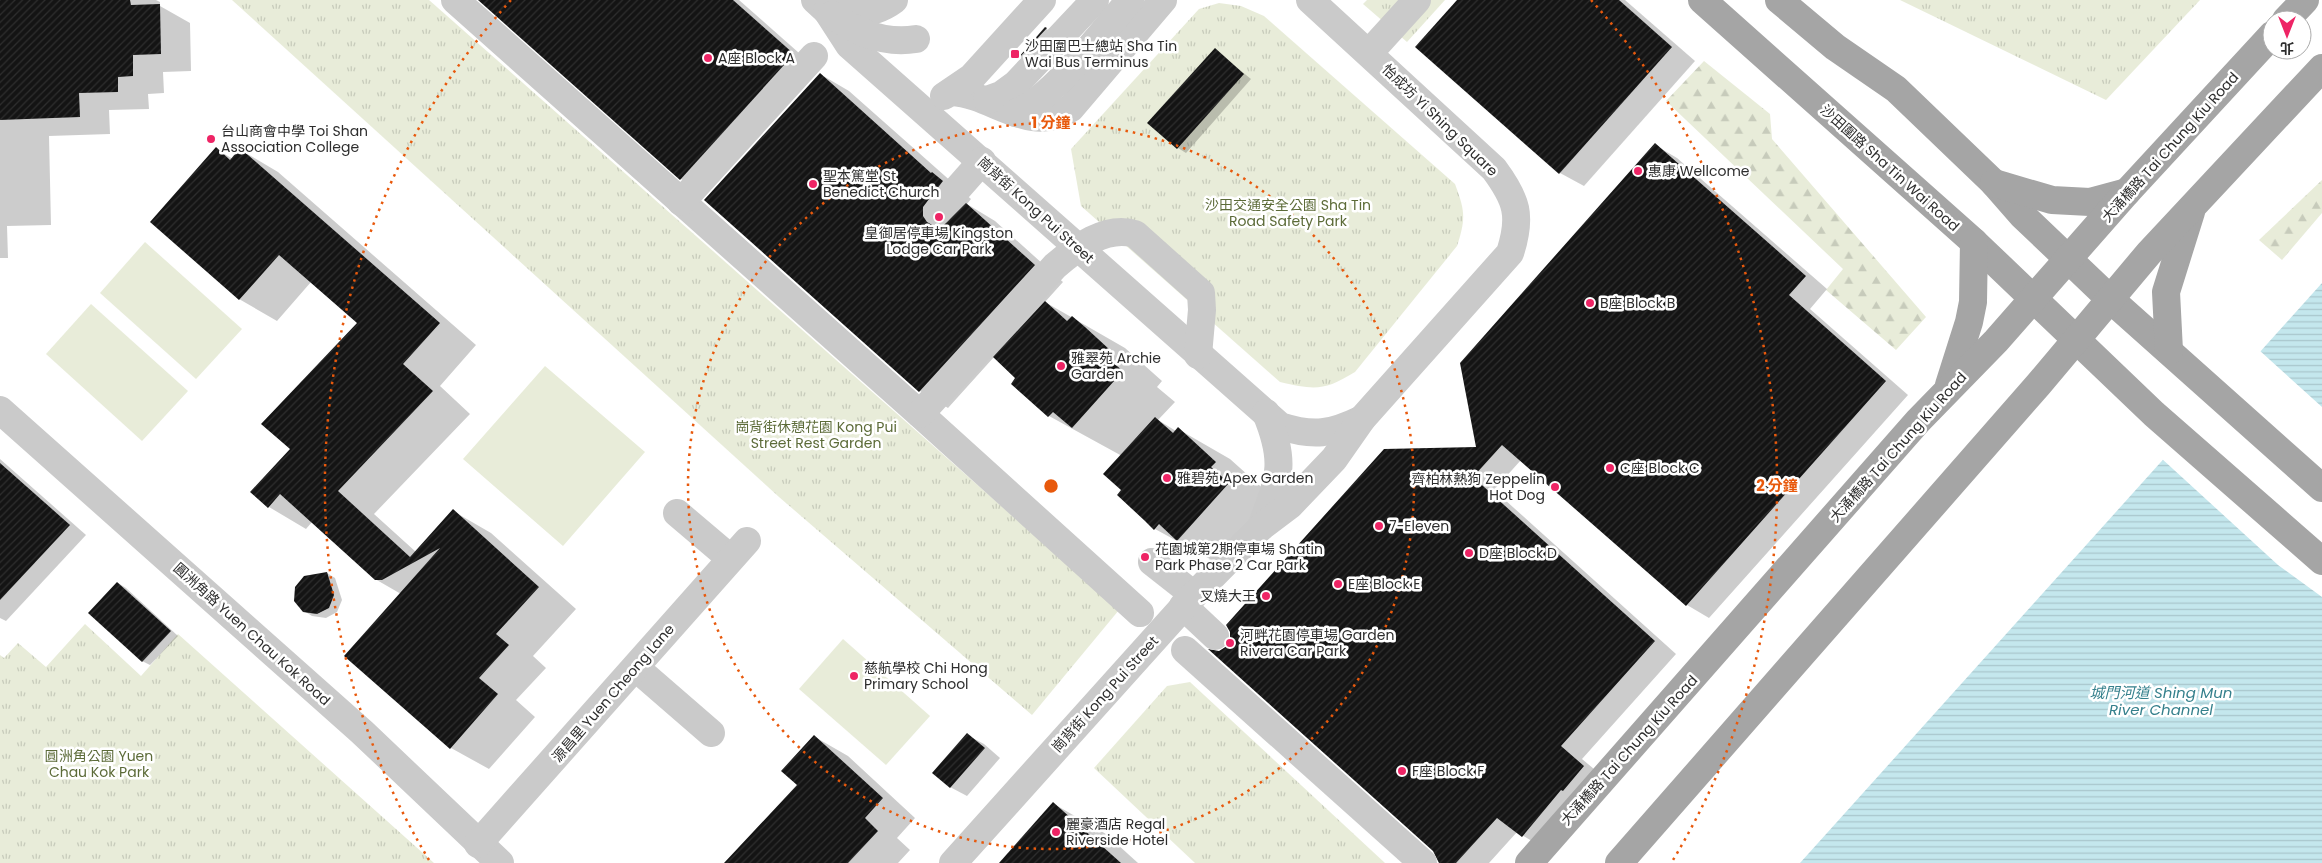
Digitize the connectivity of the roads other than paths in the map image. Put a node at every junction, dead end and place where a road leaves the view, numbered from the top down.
1 (894, 0) edge
2 (1042, 0) edge
3 (1095, 0) edge
4 (1130, 0) edge
5 (1163, 0) edge
6 (1416, 0) edge
7 (1702, 0) edge
8 (1779, 0) edge
9 (2304, 0) edge
10 (458, 1) edge
11 (1324, 5) edge
12 (821, 6) edge
13 (2295, 10) edge
14 (916, 39) dead end
15 (2262, 46) edge
16 (1369, 53) junction
17 (814, 56) dead end
18 (2322, 68) edge
19 (952, 92) junction
20 (910, 100) junction
21 (986, 100) junction
22 (1015, 113) junction
23 (982, 161) junction
24 (1994, 183) junction
25 (2127, 192) junction
26 (681, 202) junction
27 (2193, 206) junction
28 (938, 211) dead end
29 (1974, 242) junction
30 (1077, 247) junction
31 (2067, 259) junction
32 (2033, 298) junction
33 (2110, 299) junction
34 (2076, 338) junction
35 (1198, 355) junction
36 (2178, 359) junction
37 (1948, 388) junction
38 (0, 410) edge
39 (1266, 413) junction
40 (920, 414) junction
41 (1362, 419) junction
42 (2322, 488) edge
43 (677, 513) dead end
44 (1260, 527) junction
45 (2322, 561) edge
46 (1152, 562) dead end
47 (1188, 601) junction
48 (1140, 613) dead end
49 (1215, 636) dead end
50 (1185, 650) dead end
51 (636, 668) junction
52 (711, 733) dead end
53 (478, 844) junction
54 (500, 863) edge
55 (953, 863) edge
56 (1423, 863) edge
57 (1529, 863) edge
58 (1619, 863) edge

1 - 12 street
2 - 19 street
3 - 21 street
4 - 22 street
5 - 22 street
6 - 16 street
7 - 29 main road, 沙田圍路 Sha Tin Wai Road
8 - 24 main road
9 - 13 main road
10 - 26 street
11 - 16 street, 怡成坊 Yi Shing Square
12 - 14 street
12 - 20 street, 崗背街 Kong Pui Street
15 - 25 main road, 大涌橋路 Tai Chung Kiu Road
16 - 41 street, 怡成坊 Yi Shing Square
17 - 26 street
18 - 27 main road
19 - 20 street
19 - 21 street
20 - 23 street, 崗背街 Kong Pui Street
21 - 22 street
23 - 28 street
23 - 30 street, 崗背街 Kong Pui Street
24 - 25 main road
24 - 31 main road
25 - 31 main road, 大涌橋路 Tai Chung Kiu Road
26 - 40 street
27 - 33 main road
27 - 36 main road
29 - 32 main road, 沙田圍路 Sha Tin Wai Road
29 - 37 main road
30 - 35 street, 崗背街 Kong Pui Street
30 - 35 street
30 - 40 street
31 - 32 main road, 大涌橋路 Tai Chung Kiu Road
31 - 33 main road
32 - 34 main road, 沙田圍路 Sha Tin Wai Road
32 - 37 main road, 大涌橋路 Tai Chung Kiu Road
33 - 34 main road
33 - 36 main road
34 - 45 main road, 沙田圍路 Sha Tin Wai Road
34 - 58 main road
35 - 39 street, 崗背街 Kong Pui Street
36 - 42 main road
37 - 57 main road, 大涌橋路 Tai Chung Kiu Road
38 - 53 street, 圓洲角路 Yuen Chau Kok Road
39 - 41 street, 崗背街 Kong Pui Street
39 - 44 street, 崗背街 Kong Pui Street
40 - 48 street
41 - 44 street, 崗背街 Kong Pui Street
43 - 51 street, 源昌里 Yuen Cheong Lane
44 - 47 street, 崗背街 Kong Pui Street
46 - 47 street
47 - 49 street
47 - 55 street, 崗背街 Kong Pui Street
50 - 56 street
51 - 52 street
51 - 53 street, 源昌里 Yuen Cheong Lane
53 - 54 street, 圓洲角路 Yuen Chau Kok Road

